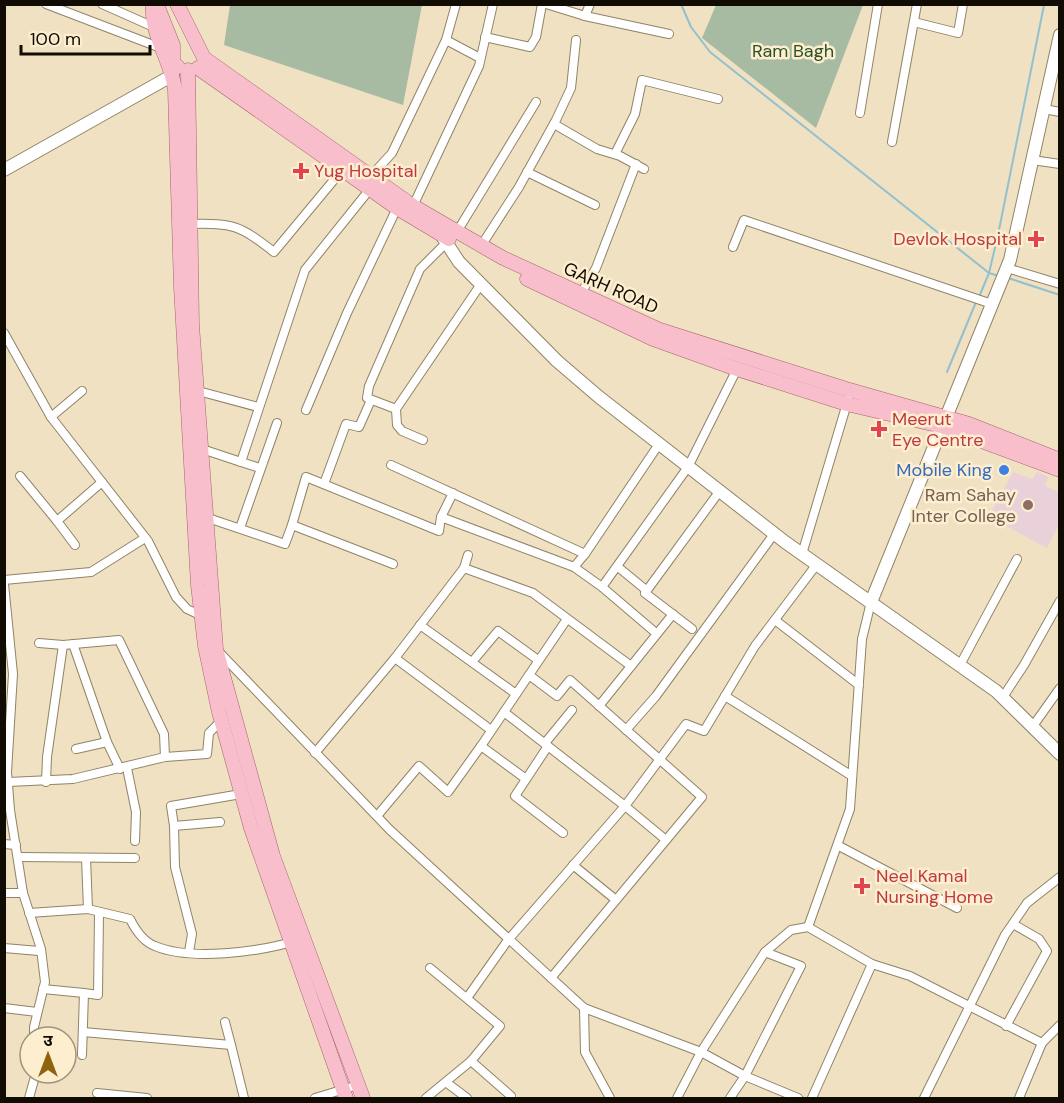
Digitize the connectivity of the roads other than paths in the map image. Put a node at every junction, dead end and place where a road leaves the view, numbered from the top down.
1 (46, 4) edge
2 (102, 4) edge
3 (155, 4) edge
4 (177, 4) edge
5 (456, 4) edge
6 (493, 4) edge
7 (544, 4) edge
8 (590, 4) edge
9 (878, 4) edge
10 (917, 4) edge
11 (963, 4) edge
12 (585, 16) junction
13 (914, 22) junction
14 (156, 28) junction
15 (669, 34) dead end
16 (1059, 35) edge
17 (485, 37) junction
18 (446, 40) junction
19 (576, 40) dead end
20 (161, 48) junction
21 (1058, 57) edge
22 (480, 58) junction
23 (198, 61) junction
24 (173, 75) junction
25 (718, 99) dead end
26 (536, 102) dead end
27 (1044, 109) junction
28 (1059, 112) edge
29 (860, 113) dead end
30 (554, 124) junction
31 (309, 139) junction
32 (892, 142) dead end
33 (615, 154) junction
34 (1032, 160) junction
35 (636, 164) junction
36 (1059, 164) edge
37 (343, 169) junction
38 (644, 169) dead end
39 (4, 170) edge
40 (527, 172) junction
41 (370, 183) junction
42 (413, 206) junction
43 (595, 206) dead end
44 (397, 208) junction
45 (190, 224) junction
46 (448, 236) junction
47 (481, 246) junction
48 (733, 247) dead end
49 (1007, 268) junction
50 (482, 284) junction
51 (1059, 284) edge
52 (186, 286) junction
53 (553, 287) junction
54 (580, 295) junction
55 (992, 304) junction
56 (631, 324) junction
57 (4, 333) edge
58 (671, 339) junction
59 (737, 369) junction
60 (82, 390) dead end
61 (192, 391) junction
62 (849, 397) junction
63 (371, 400) junction
64 (258, 407) junction
65 (396, 409) junction
66 (306, 410) dead end
67 (51, 417) junction
68 (942, 421) junction
69 (277, 423) dead end
70 (967, 429) junction
71 (423, 440) dead end
72 (658, 444) junction
73 (202, 449) junction
74 (1059, 460) edge
75 (240, 462) junction
76 (391, 465) dead end
77 (688, 467) junction
78 (260, 468) junction
79 (1059, 470) edge
80 (20, 476) dead end
81 (102, 482) junction
82 (324, 484) junction
83 (719, 492) junction
84 (453, 493) junction
85 (441, 517) junction
86 (208, 518) junction
87 (57, 521) junction
88 (292, 525) junction
89 (240, 528) junction
90 (774, 534) junction
91 (145, 538) junction
92 (75, 545) dead end
93 (585, 554) junction
94 (802, 554) junction
95 (468, 555) dead end
96 (1017, 559) dead end
97 (393, 564) dead end
98 (817, 564) junction
99 (574, 567) junction
100 (618, 567) junction
101 (464, 568) junction
102 (4, 582) edge
103 (602, 587) junction
104 (645, 593) junction
105 (1059, 601) edge
106 (871, 602) junction
107 (673, 614) junction
108 (207, 617) junction
109 (567, 619) junction
110 (775, 620) junction
111 (7, 623) edge
112 (420, 625) junction
113 (692, 628) dead end
114 (656, 633) junction
115 (39, 643) dead end
116 (74, 644) junction
117 (63, 645) junction
118 (210, 648) junction
119 (395, 658) junction
120 (538, 660) junction
121 (472, 662) junction
122 (960, 665) junction
123 (630, 666) junction
124 (529, 675) junction
125 (9, 678) edge
126 (859, 685) junction
127 (1059, 688) edge
128 (516, 694) junction
129 (725, 696) junction
130 (1003, 697) junction
131 (599, 706) junction
132 (572, 710) dead end
133 (504, 712) junction
134 (221, 721) junction
135 (1033, 726) junction
136 (491, 730) junction
137 (626, 730) junction
138 (107, 742) junction
139 (481, 746) junction
140 (548, 746) junction
141 (76, 748) dead end
142 (315, 753) junction
143 (1059, 754) edge
144 (165, 757) junction
145 (660, 759) junction
146 (124, 769) junction
147 (852, 776) junction
148 (526, 779) junction
149 (8, 782) junction
150 (46, 782) junction
151 (244, 786) junction
152 (625, 806) junction
153 (7, 812) edge
154 (376, 816) junction
155 (220, 822) dead end
156 (174, 826) junction
157 (563, 833) dead end
158 (666, 840) junction
159 (135, 841) dead end
160 (4, 844) edge
161 (16, 845) junction
162 (839, 846) junction
163 (18, 857) junction
164 (86, 858) junction
165 (135, 858) dead end
166 (573, 865) junction
167 (1059, 877) edge
168 (4, 893) edge
169 (23, 893) junction
170 (616, 900) junction
171 (957, 908) dead end
172 (88, 909) junction
173 (99, 912) junction
174 (29, 913) junction
175 (1013, 924) junction
176 (807, 927) junction
177 (304, 939) junction
178 (508, 940) junction
179 (289, 943) junction
180 (4, 948) edge
181 (39, 951) junction
182 (765, 951) junction
183 (189, 952) junction
184 (872, 964) junction
185 (430, 968) dead end
186 (551, 978) junction
187 (43, 989) junction
188 (84, 993) junction
189 (466, 999) junction
190 (4, 1008) edge
191 (584, 1008) junction
192 (970, 1008) junction
193 (38, 1012) junction
194 (225, 1022) dead end
195 (36, 1025) edge
196 (1006, 1026) junction
197 (1059, 1026) edge
198 (83, 1032) junction
199 (1042, 1043) junction
200 (231, 1045) junction
201 (701, 1052) junction
202 (82, 1055) dead end
203 (471, 1061) junction
204 (745, 1076) junction
205 (447, 1083) junction
206 (358, 1085) junction
207 (97, 1093) dead end
208 (344, 1095) edge
209 (511, 1096) dead end
210 (147, 1098) edge
211 (244, 1098) edge
212 (315, 1098) edge
213 (363, 1098) edge
214 (426, 1098) edge
215 (467, 1098) edge
216 (610, 1098) edge
217 (677, 1098) edge
218 (730, 1098) edge
219 (798, 1098) edge
220 (812, 1098) edge
221 (924, 1098) edge
222 (1019, 1098) edge

1 - 20 street
2 - 14 street
3 - 14 main road
3 - 23 main road
4 - 23 main road
5 - 18 street
6 - 17 street
7 - 12 street
7 - 17 street
8 - 12 street
9 - 29 street
10 - 13 street
11 - 13 street
12 - 15 street
13 - 32 street
14 - 20 main road
16 - 21 street
17 - 22 street
18 - 22 street
18 - 41 street
19 - 30 street
20 - 24 main road
21 - 27 street
22 - 42 street
23 - 31 main road, GARH ROAD
23 - 45 main road
24 - 39 street
24 - 52 main road
25 - 33 street
26 - 46 street
27 - 28 street
27 - 34 street
30 - 33 street
30 - 40 street
31 - 37 main road, GARH ROAD
31 - 41 main road, GARH ROAD
33 - 35 street
34 - 36 street
34 - 49 street
35 - 38 street
35 - 54 street
37 - 41 main road, GARH ROAD
37 - 45 street
40 - 43 street
40 - 47 street
41 - 42 main road, GARH ROAD
41 - 44 main road, GARH ROAD
41 - 64 street
42 - 46 main road, GARH ROAD
44 - 46 main road, GARH ROAD
44 - 66 street
45 - 52 main road
46 - 47 main road, GARH ROAD
46 - 50 street
46 - 53 main road, GARH ROAD
46 - 63 street
47 - 53 main road, GARH ROAD
48 - 55 street
49 - 51 street
49 - 55 street
50 - 65 street
50 - 72 street
52 - 61 main road
53 - 54 main road, GARH ROAD
53 - 56 main road, GARH ROAD
54 - 56 main road, GARH ROAD
55 - 68 street
56 - 58 main road, GARH ROAD
57 - 67 street
58 - 59 main road, GARH ROAD
58 - 62 main road, GARH ROAD
59 - 62 main road, GARH ROAD
59 - 77 street
60 - 67 street
61 - 64 street
61 - 73 main road
61 - 108 main road
62 - 68 main road, GARH ROAD
62 - 94 street
63 - 65 street
63 - 82 street
64 - 75 street
65 - 71 street
67 - 81 street
68 - 70 main road, GARH ROAD
68 - 106 street
69 - 78 street
70 - 74 main road, GARH ROAD
70 - 79 main road, GARH ROAD
72 - 77 street
72 - 93 street
73 - 75 street
73 - 86 main road
75 - 78 street
76 - 84 street
77 - 83 street
77 - 100 street
78 - 89 street
80 - 87 street
81 - 87 street
81 - 91 street
82 - 85 street
82 - 88 street
83 - 90 street
83 - 104 street
84 - 85 street
84 - 93 street
85 - 99 street
86 - 89 street
86 - 108 main road
87 - 92 street
88 - 89 street
88 - 97 street
90 - 94 street
90 - 137 street
91 - 102 street
91 - 108 street
93 - 99 street
94 - 98 street
95 - 101 street
96 - 122 street
98 - 106 street
98 - 110 street
99 - 103 street
100 - 103 street
100 - 104 street
101 - 109 street
101 - 112 street
102 - 111 street
103 - 114 street
104 - 107 street
105 - 130 street
106 - 122 street
106 - 126 street
107 - 113 street
107 - 114 street
108 - 118 main road
109 - 120 street
109 - 123 street
110 - 126 street
110 - 129 street
111 - 125 street
112 - 119 street
112 - 121 street
114 - 123 street
115 - 117 street
116 - 117 street
116 - 138 street
116 - 144 street
117 - 150 street
118 - 134 main road
118 - 142 street
118 - 151 main road
119 - 136 street
119 - 142 street
120 - 121 street
120 - 124 street
121 - 128 street
122 - 130 street
123 - 131 street
124 - 128 street
124 - 131 street
125 - 149 street
126 - 147 street
127 - 135 street
128 - 133 street
129 - 145 street
129 - 147 street
130 - 135 street
131 - 137 street
132 - 140 street
133 - 136 street
133 - 140 street
134 - 144 street
134 - 151 main road
135 - 143 street
136 - 139 street
137 - 145 street
138 - 141 street
138 - 146 street
139 - 148 street
139 - 154 street
140 - 148 street
140 - 152 street
142 - 154 street
144 - 146 street
145 - 152 street
145 - 158 street
146 - 150 street
146 - 159 street
147 - 162 street
148 - 157 street
149 - 150 street
149 - 153 street
151 - 156 street
151 - 177 main road
151 - 179 main road
152 - 158 street
152 - 166 street
153 - 161 street
154 - 178 street
155 - 156 street
156 - 183 street
158 - 170 street
160 - 161 street
161 - 163 street
162 - 171 street
162 - 176 street
163 - 164 street
163 - 169 street
164 - 165 street
164 - 172 street
166 - 170 street
166 - 178 street
167 - 175 street
168 - 169 street
169 - 174 street
170 - 186 street
172 - 173 street
172 - 174 street
173 - 183 street
173 - 188 street
174 - 181 street
175 - 192 street
175 - 196 street
176 - 182 street
176 - 184 street
177 - 179 street
177 - 206 main road
178 - 186 street
178 - 189 street
179 - 183 street
179 - 208 main road
180 - 181 street
181 - 187 street
182 - 201 street
182 - 204 street
184 - 192 street
184 - 220 street
185 - 189 street
186 - 191 street
187 - 188 street
187 - 193 street
188 - 198 street
189 - 203 street
190 - 193 street
191 - 201 street
191 - 216 street
192 - 196 street
192 - 221 street
193 - 195 street
194 - 200 street
196 - 199 street
197 - 199 street
198 - 200 street
198 - 202 street
199 - 222 street
200 - 211 street
201 - 204 street
201 - 217 street
203 - 205 street
203 - 209 street
204 - 218 street
204 - 219 street
205 - 214 street
205 - 215 street
206 - 208 street
206 - 213 main road
207 - 210 street
208 - 212 street

